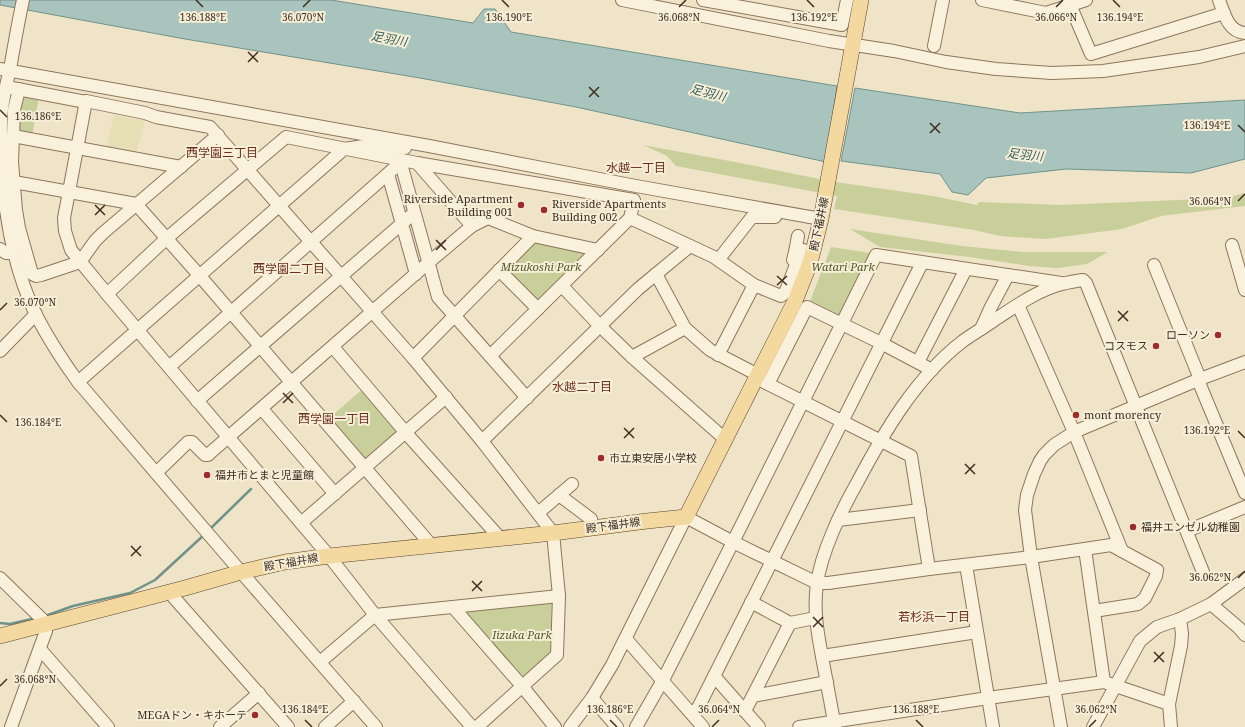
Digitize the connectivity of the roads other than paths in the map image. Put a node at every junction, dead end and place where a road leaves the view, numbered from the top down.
1 (23, 0) edge
2 (622, 0) edge
3 (847, 0) edge
4 (861, 0) edge
5 (943, 0) edge
6 (982, 0) edge
7 (1086, 0) edge
8 (1219, 0) edge
9 (709, 1) edge
10 (1069, 3) edge
11 (1224, 13) junction
12 (780, 14) junction
13 (1239, 28) edge
14 (1245, 34) edge
15 (829, 40) junction
16 (853, 44) junction
17 (934, 46) dead end
18 (1245, 46) edge
19 (6, 69) edge
20 (86, 102) junction
21 (218, 135) junction
22 (13, 136) junction
23 (429, 146) junction
24 (77, 148) junction
25 (344, 149) junction
26 (400, 162) junction
27 (417, 163) junction
28 (181, 167) junction
29 (248, 169) junction
30 (388, 174) junction
31 (14, 182) junction
32 (69, 192) junction
33 (136, 204) junction
34 (280, 205) junction
35 (414, 213) junction
36 (800, 215) junction
37 (630, 218) junction
38 (821, 219) junction
39 (402, 223) junction
40 (472, 226) junction
41 (532, 236) junction
42 (798, 236) dead end
43 (167, 238) junction
44 (312, 242) junction
45 (1232, 245) dead end
46 (690, 246) junction
47 (0, 249) edge
48 (598, 250) junction
49 (13, 253) junction
50 (813, 253) junction
51 (719, 259) junction
52 (80, 262) junction
53 (922, 262) junction
54 (428, 263) junction
55 (1154, 266) dead end
56 (966, 269) junction
57 (499, 270) junction
58 (416, 274) junction
59 (656, 274) junction
60 (199, 275) junction
61 (1008, 275) junction
62 (342, 276) junction
63 (1062, 284) junction
64 (754, 285) junction
65 (562, 286) junction
66 (1245, 290) edge
67 (107, 294) junction
68 (778, 295) junction
69 (1018, 304) junction
70 (538, 309) junction
71 (231, 312) junction
72 (373, 312) junction
73 (36, 314) junction
74 (454, 315) junction
75 (842, 324) junction
76 (600, 326) junction
77 (685, 328) junction
78 (137, 329) junction
79 (981, 329) junction
80 (881, 343) junction
81 (260, 346) junction
82 (333, 347) junction
83 (0, 351) edge
84 (718, 355) junction
85 (490, 356) junction
86 (632, 356) junction
87 (413, 358) junction
88 (918, 362) junction
89 (1245, 362) edge
90 (169, 367) junction
91 (932, 370) junction
92 (761, 379) junction
93 (1199, 380) junction
94 (78, 382) junction
95 (292, 383) junction
96 (446, 397) junction
97 (527, 398) junction
98 (197, 401) junction
99 (803, 402) junction
100 (1135, 406) junction
101 (262, 409) junction
102 (842, 421) junction
103 (1074, 432) junction
104 (406, 433) junction
105 (228, 437) junction
106 (726, 440) junction
107 (880, 440) junction
108 (482, 441) junction
109 (365, 468) junction
110 (156, 473) junction
111 (572, 484) dead end
112 (1245, 493) edge
113 (335, 494) junction
114 (559, 495) junction
115 (1245, 507) edge
116 (920, 510) junction
117 (538, 513) junction
118 (686, 517) junction
119 (838, 520) junction
120 (301, 523) junction
121 (592, 528) junction
122 (1187, 531) junction
123 (553, 534) junction
124 (500, 538) junction
125 (733, 542) junction
126 (432, 546) junction
127 (1085, 549) junction
128 (1122, 551) junction
129 (329, 556) junction
130 (1032, 557) junction
131 (772, 562) junction
132 (966, 565) junction
133 (929, 569) junction
134 (241, 572) junction
135 (1204, 572) dead end
136 (0, 578) edge
137 (1245, 579) edge
138 (817, 583) junction
139 (169, 592) junction
140 (559, 596) junction
141 (751, 602) junction
142 (1210, 604) junction
143 (453, 607) junction
144 (1094, 611) junction
145 (375, 615) junction
146 (815, 618) junction
147 (1180, 619) junction
148 (46, 623) junction
149 (790, 623) junction
150 (977, 632) junction
151 (1245, 635) edge
152 (0, 636) edge
153 (626, 639) junction
154 (40, 649) junction
155 (822, 656) junction
156 (320, 662) junction
157 (714, 676) junction
158 (662, 680) junction
159 (827, 682) junction
160 (1110, 684) junction
161 (522, 686) junction
162 (1054, 688) junction
163 (259, 693) junction
164 (753, 696) junction
165 (592, 698) junction
166 (988, 698) junction
167 (354, 701) junction
168 (1169, 704) junction
169 (745, 711) junction
170 (692, 713) junction
171 (835, 724) edge
172 (11, 727) edge
173 (108, 727) edge
174 (220, 727) edge
175 (288, 727) edge
176 (325, 727) edge
177 (376, 727) edge
178 (472, 727) edge
179 (477, 727) edge
180 (555, 727) edge
181 (570, 727) edge
182 (617, 727) edge
183 (636, 727) edge
184 (703, 727) edge
185 (759, 727) edge
186 (799, 727) edge
187 (993, 727) edge
188 (1061, 727) edge
189 (1093, 727) edge
190 (1171, 727) edge

1 - 19 street
2 - 15 street
3 - 12 street
4 - 16 main road, 殿下福井線
5 - 17 street
6 - 10 street
7 - 10 street
8 - 11 street
9 - 12 street
10 - 11 street
11 - 13 street
12 - 15 street
13 - 14 street
15 - 16 street
16 - 18 street
16 - 38 main road, 殿下福井線
19 - 23 street
19 - 49 street
20 - 21 street
20 - 22 street
20 - 24 street
21 - 28 street
21 - 29 street
22 - 24 street
22 - 31 street
23 - 25 street
23 - 36 street
24 - 28 street
24 - 32 street
25 - 26 street
25 - 29 street
25 - 34 street
26 - 27 street
26 - 30 street
26 - 35 street
27 - 37 street
27 - 40 street
28 - 33 street
29 - 34 street
29 - 43 street
30 - 39 street
30 - 44 street
31 - 32 street
31 - 52 street
32 - 33 street
32 - 52 street
33 - 43 street
33 - 52 street
34 - 44 street
34 - 60 street
35 - 39 street
35 - 54 street
36 - 38 street
36 - 51 street
37 - 46 street
37 - 48 street
38 - 50 main road, 殿下福井線
39 - 58 street
39 - 62 street
40 - 41 street
40 - 54 street
41 - 48 street
41 - 57 street
42 - 68 street
43 - 60 street
43 - 67 street
44 - 62 street
44 - 71 street
45 - 66 street
46 - 51 street
46 - 59 street
47 - 49 street
48 - 65 street
49 - 73 street
50 - 68 street
50 - 92 main road, 殿下福井線
51 - 64 street
52 - 67 street
53 - 56 street
53 - 75 street
53 - 80 street
54 - 58 street
54 - 74 street
55 - 93 street
56 - 61 street
56 - 88 street
57 - 70 street
57 - 74 street
58 - 72 street
59 - 76 street
59 - 77 street
60 - 71 street
60 - 78 street
61 - 63 street
61 - 79 street
62 - 72 street
62 - 81 street
63 - 69 street
63 - 100 street
64 - 68 street
64 - 84 street
65 - 70 street
65 - 76 street
67 - 78 street
69 - 79 street
69 - 103 street
70 - 85 street
71 - 81 street
71 - 90 street
72 - 82 street
72 - 87 street
73 - 83 street
73 - 94 street
74 - 85 street
74 - 87 street
75 - 80 street
75 - 92 street
75 - 99 street
76 - 86 street
76 - 97 street
77 - 84 street
77 - 86 street
78 - 90 street
78 - 94 street
79 - 91 street
80 - 88 street
80 - 102 street
81 - 95 street
81 - 98 street
82 - 95 street
82 - 104 street
84 - 92 street
85 - 97 street
86 - 106 street
87 - 96 street
88 - 91 street
89 - 93 street
90 - 98 street
91 - 107 street
92 - 99 street
92 - 106 main road, 殿下福井線
93 - 100 street
93 - 112 street
94 - 110 street
95 - 101 street
95 - 109 street
96 - 104 street
96 - 108 street
97 - 108 street
98 - 105 street
99 - 102 street
99 - 125 street
100 - 103 street
100 - 122 street
101 - 105 street
101 - 113 street
102 - 107 street
102 - 131 street
103 - 128 street
103 - 130 street
104 - 109 street
104 - 124 street
105 - 110 street
105 - 120 street
106 - 118 main road, 殿下福井線
107 - 116 street
107 - 119 street
108 - 117 street
109 - 113 street
109 - 126 street
110 - 134 street
111 - 114 street
113 - 120 street
114 - 117 street
114 - 121 street
115 - 122 street
116 - 119 street
116 - 133 street
117 - 123 street
118 - 121 main road, 殿下福井線
118 - 125 street
118 - 153 street
119 - 138 street
120 - 129 street
121 - 123 main road, 殿下福井線
122 - 135 street
123 - 124 main road, 殿下福井線
123 - 140 street
124 - 126 main road, 殿下福井線
125 - 131 street
125 - 158 street
126 - 129 main road, 殿下福井線
127 - 128 street
127 - 130 street
127 - 144 street
128 - 144 street
129 - 134 main road, 殿下福井線
129 - 145 street
130 - 132 street
130 - 162 street
131 - 138 street
131 - 141 street
132 - 133 street
132 - 150 street
133 - 138 street
134 - 139 main road, 殿下福井線
134 - 156 street
136 - 148 street
137 - 142 street
138 - 146 street
139 - 148 main road, 殿下福井線
139 - 163 street
140 - 143 street
140 - 161 street
141 - 149 street
141 - 157 street
142 - 147 street
142 - 151 street
143 - 145 street
143 - 161 street
144 - 160 street
145 - 156 street
145 - 178 street
146 - 149 street
146 - 155 street
147 - 160 street
147 - 168 street
148 - 152 main road, 殿下福井線
148 - 154 street
149 - 164 street
150 - 155 street
150 - 166 street
153 - 158 street
153 - 165 street
154 - 172 street
154 - 173 street
155 - 159 street
156 - 167 street
157 - 169 street
157 - 170 street
158 - 170 street
158 - 183 street
159 - 164 street
159 - 171 street
160 - 162 street
160 - 168 street
160 - 189 street
161 - 179 street
161 - 180 street
162 - 166 street
162 - 188 street
163 - 174 street
163 - 175 street
164 - 169 street
165 - 181 street
165 - 182 street
166 - 171 street
166 - 187 street
167 - 176 street
167 - 177 street
168 - 190 street
169 - 185 street
170 - 184 street
171 - 186 street

